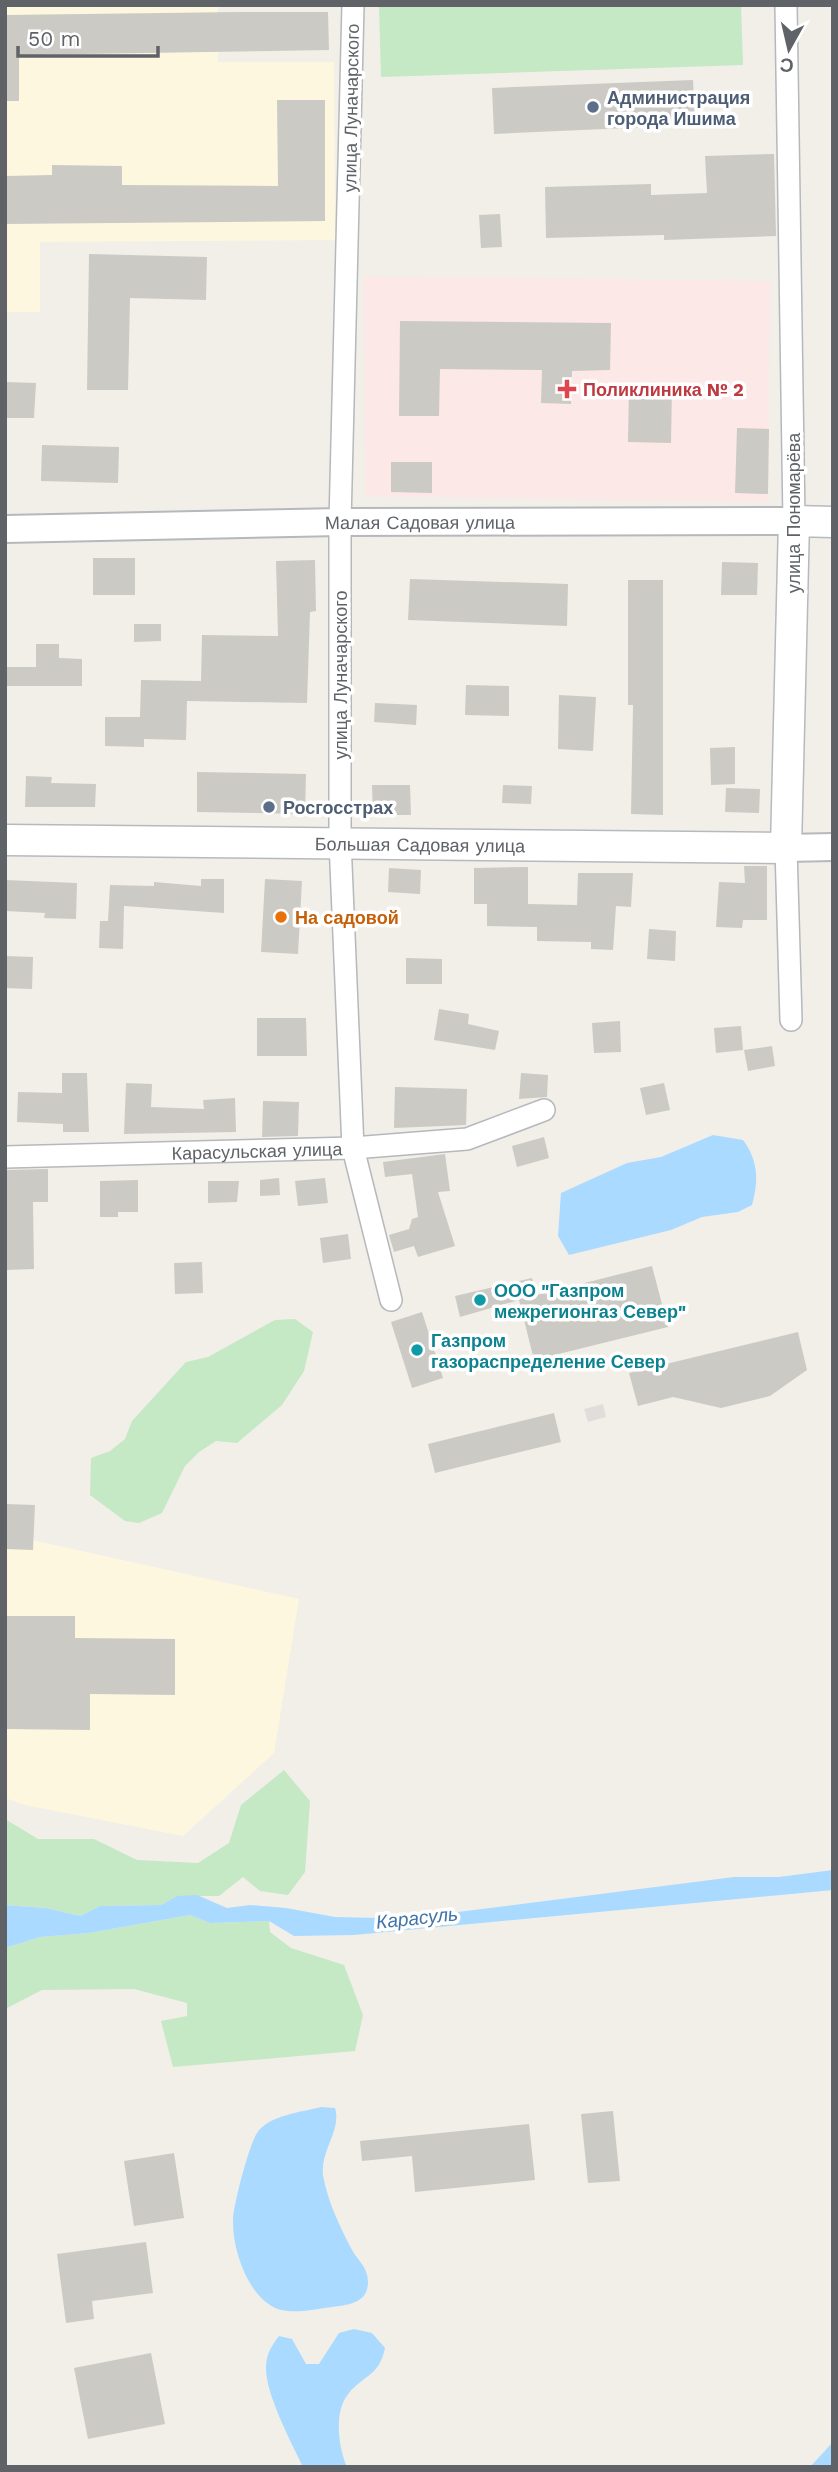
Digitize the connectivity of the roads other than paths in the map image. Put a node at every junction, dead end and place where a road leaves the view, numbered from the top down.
1 (353, 5) edge
2 (786, 5) edge
3 (794, 521) junction
4 (340, 522) junction
5 (833, 522) edge
6 (5, 529) edge
7 (5, 840) edge
8 (340, 841) junction
9 (833, 846) edge
10 (786, 848) junction
11 (791, 1020) dead end
12 (544, 1110) dead end
13 (353, 1148) junction
14 (5, 1157) edge
15 (391, 1300) dead end

1 - 4 street, улица Луначарского
2 - 3 street, улица Пономарёва
3 - 4 street, Малая Садовая улица
3 - 5 main road, Малая Садовая улица
3 - 10 main road, улица Пономарёва
4 - 6 street, Малая Садовая улица
4 - 8 street, улица Луначарского
7 - 8 main road, Большая Садовая улица
8 - 10 main road, Большая Садовая улица
8 - 13 street, улица Луначарского
9 - 10 street, Большая Садовая улица
10 - 11 street, улица Пономарёва
12 - 13 street
13 - 14 street, Карасульская улица
13 - 15 street, Карасульская улица

